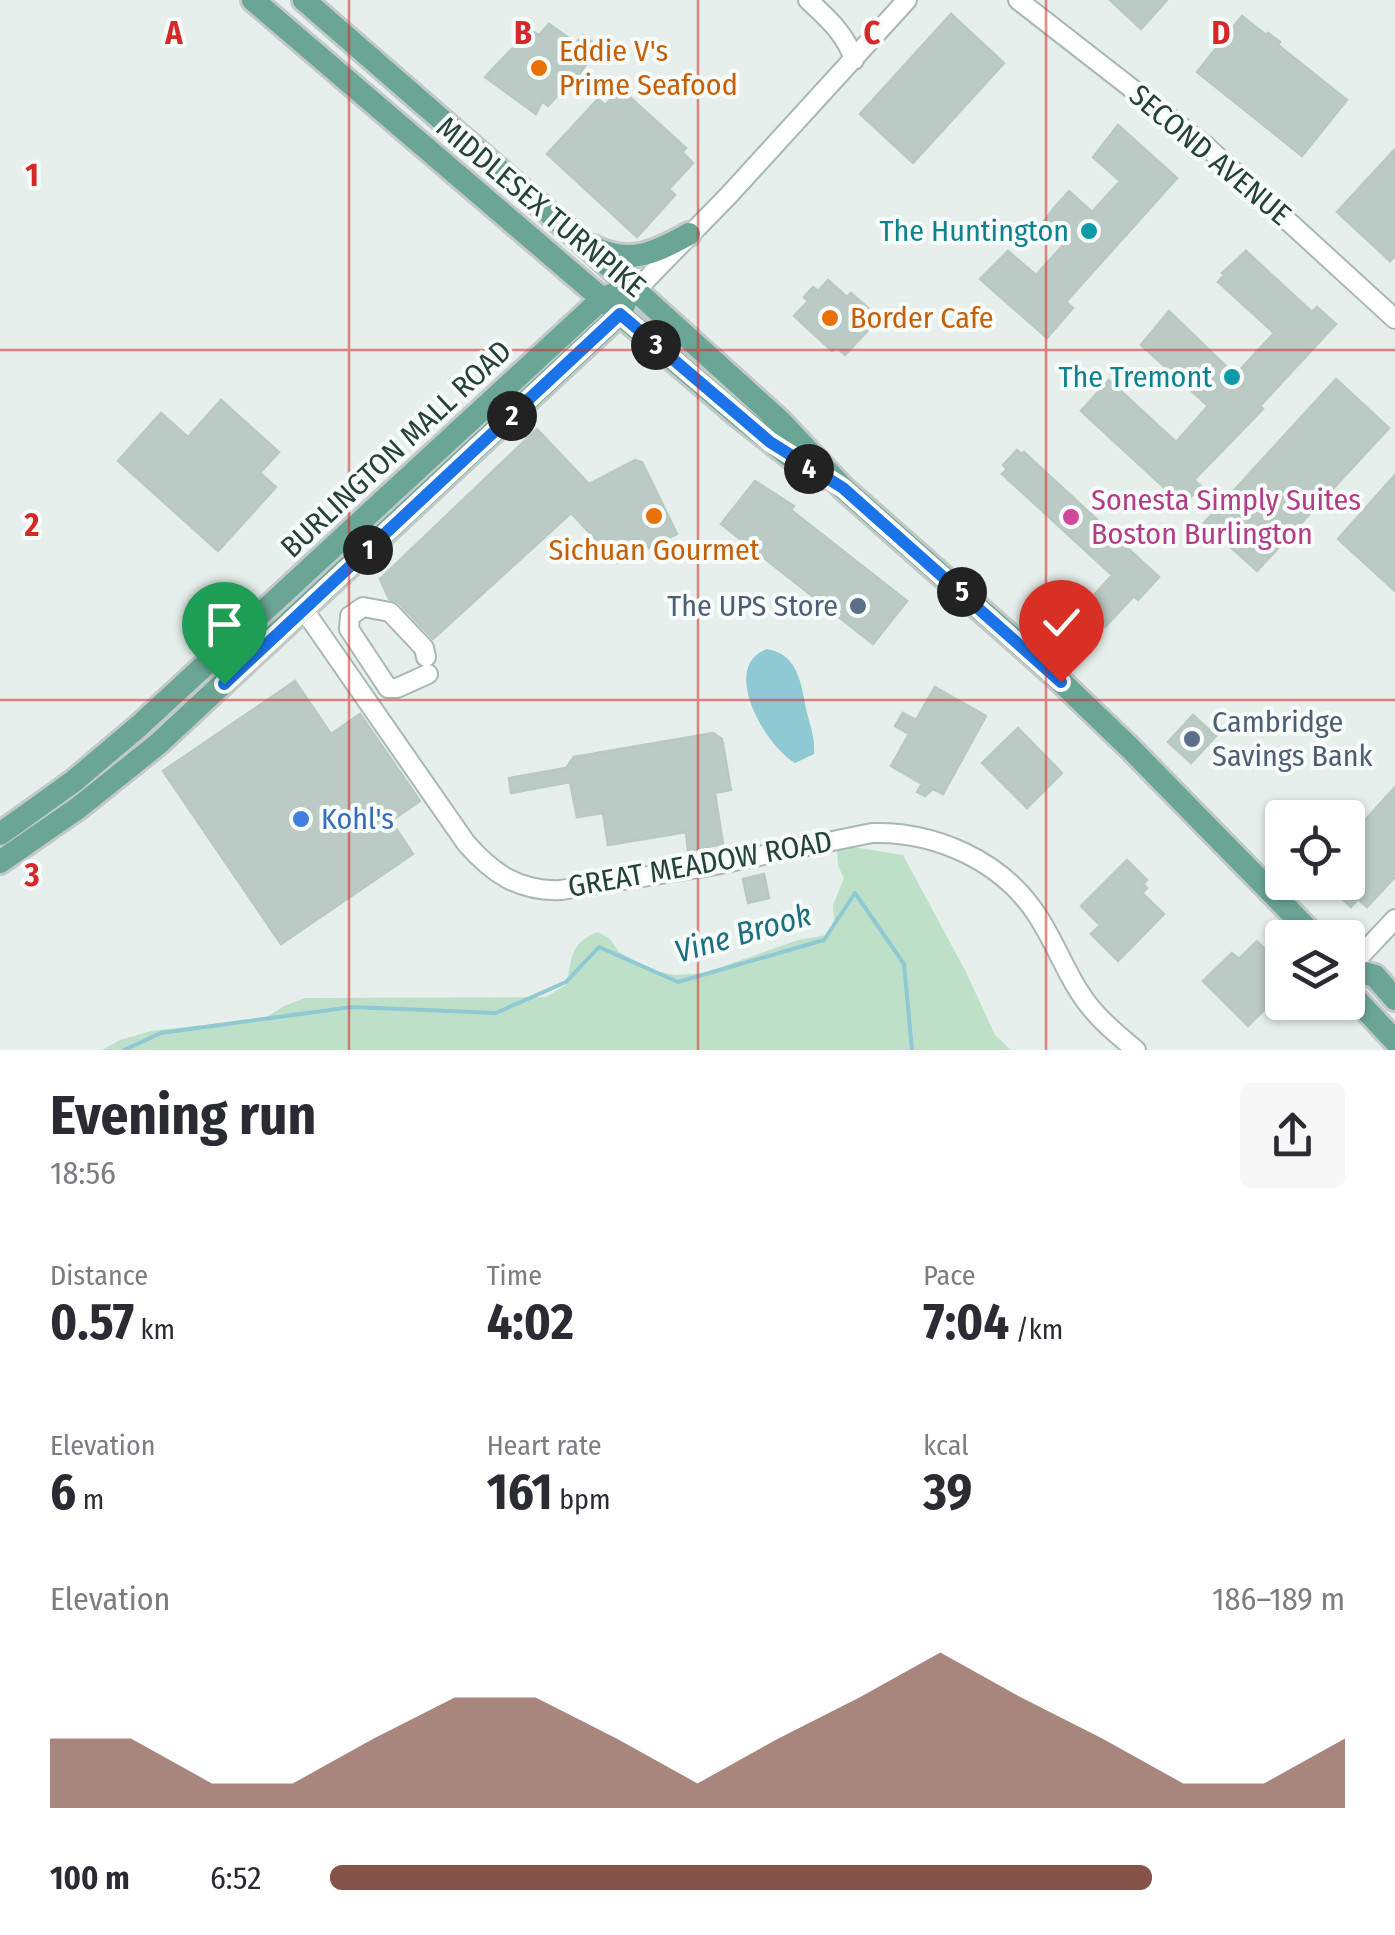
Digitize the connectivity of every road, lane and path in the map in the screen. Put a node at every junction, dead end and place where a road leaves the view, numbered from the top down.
1 (253, 0) edge
2 (304, 0) edge
3 (808, 0) edge
4 (907, 0) edge
5 (1018, 0) edge
6 (854, 60) junction
7 (689, 234) junction
8 (581, 241) junction
9 (632, 287) junction
10 (612, 306) junction
11 (1395, 318) edge
12 (843, 488) junction
13 (289, 589) junction
14 (304, 610) junction
15 (427, 666) joint
16 (0, 834) edge
17 (0, 862) edge
18 (1395, 919) edge
19 (1298, 920) edge
20 (1365, 952) edge
21 (1365, 974) edge
22 (1395, 999) edge
23 (1365, 1009) edge
24 (1395, 1041) edge
25 (1136, 1050) edge

1 - 10 main road, MIDDLESEX TURNPIKE
2 - 8 main road, MIDDLESEX TURNPIKE
3 - 6 street
4 - 6 street
5 - 11 street, SECOND AVENUE
6 - 7 street
7 - 8 main road
7 - 9 street
8 - 9 main road, MIDDLESEX TURNPIKE
9 - 10 main road
9 - 12 main road, MIDDLESEX TURNPIKE
10 - 12 main road, MIDDLESEX TURNPIKE
10 - 13 main road, BURLINGTON MALL ROAD
10 - 14 main road, BURLINGTON MALL ROAD
12 - 19 main road, MIDDLESEX TURNPIKE
13 - 14 main road
13 - 16 main road, BURLINGTON MALL ROAD
14 - 17 main road, BURLINGTON MALL ROAD
14 - 25 street, GREAT MEADOW ROAD
15 - 15 street
18 - 20 street
21 - 22 main road
23 - 24 main road

